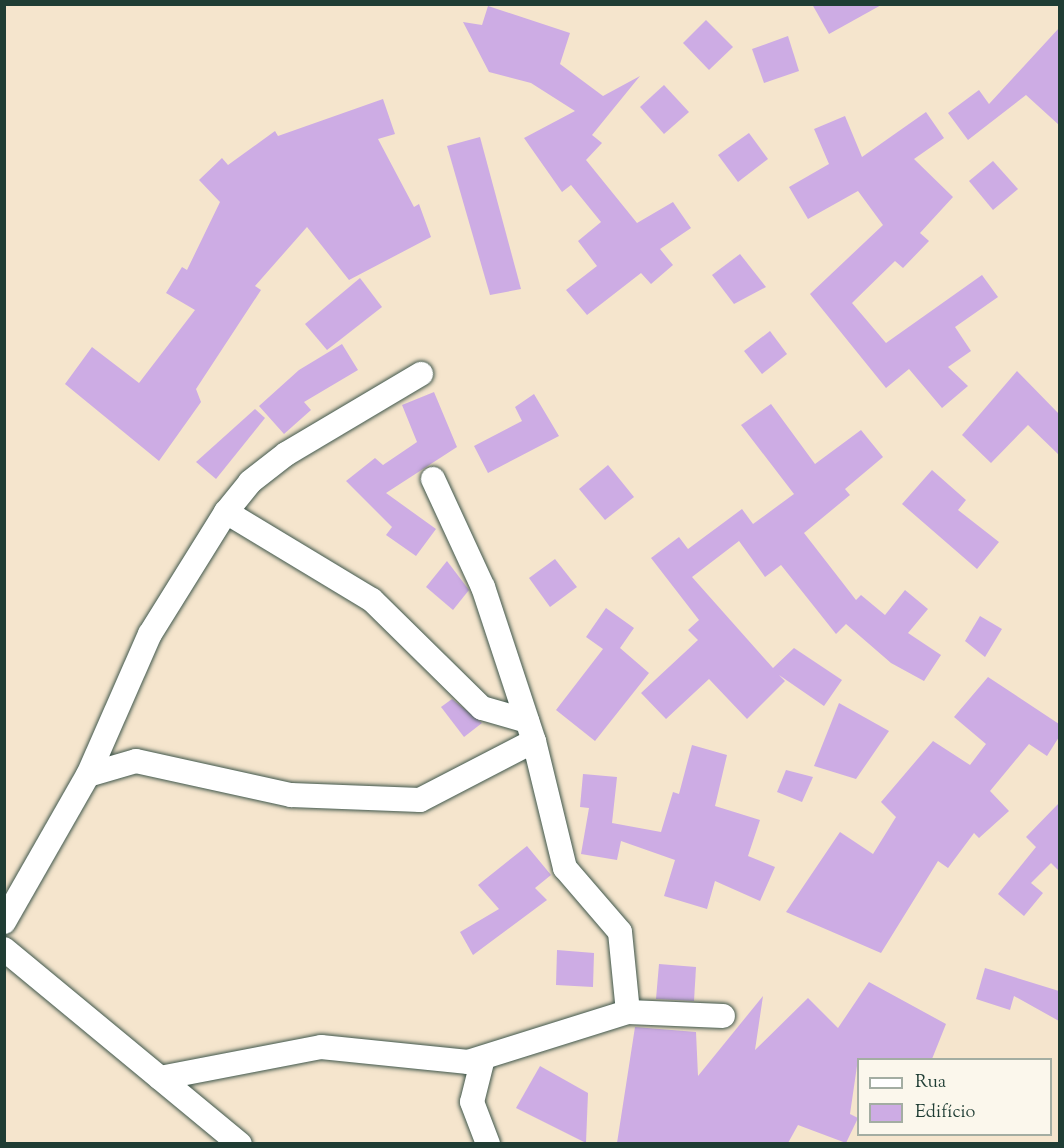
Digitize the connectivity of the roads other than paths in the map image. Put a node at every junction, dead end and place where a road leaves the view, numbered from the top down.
1 (421, 374) dead end
2 (433, 479) dead end
3 (226, 512) junction
4 (530, 731) junction
5 (88, 775) junction
6 (4, 922) edge
7 (4, 949) edge
8 (628, 1012) junction
9 (723, 1016) dead end
10 (483, 1058) junction
11 (160, 1077) junction
12 (240, 1143) edge
13 (488, 1143) edge

1 - 3 street
2 - 4 street
3 - 4 street
3 - 5 street
4 - 5 street
4 - 8 street
5 - 6 street
7 - 11 street
8 - 9 street
8 - 10 street
10 - 11 street
10 - 13 street
11 - 12 street

